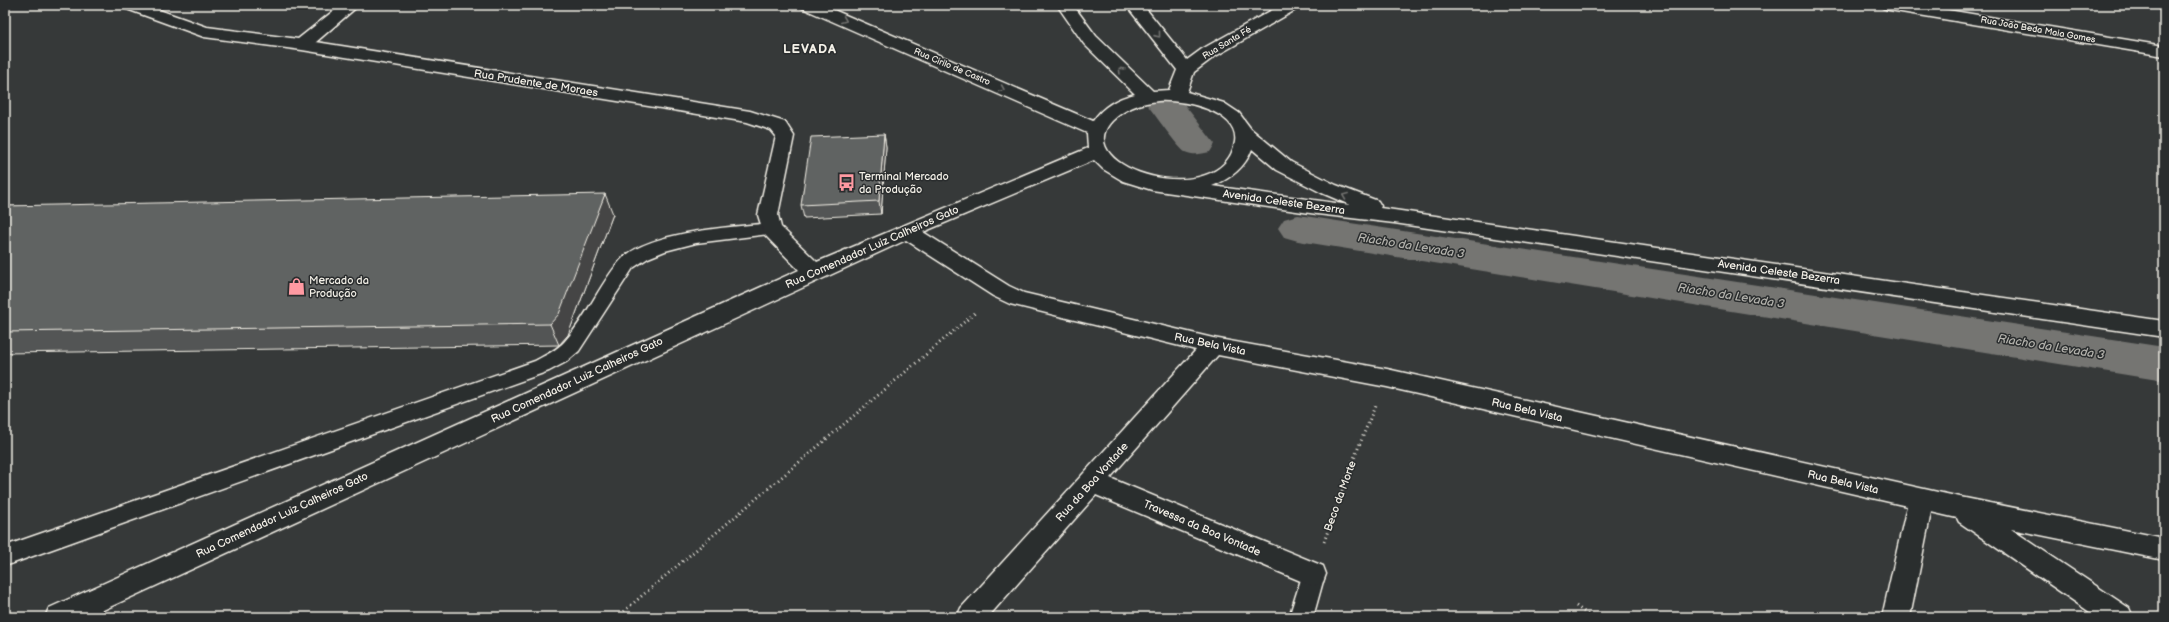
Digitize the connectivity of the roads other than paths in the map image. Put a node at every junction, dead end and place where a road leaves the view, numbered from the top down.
1 (130, 5) edge
2 (351, 5) edge
3 (808, 5) edge
4 (1065, 5) edge
5 (1134, 5) edge
6 (1293, 5) edge
7 (1889, 5) edge
8 (302, 45) junction
9 (2164, 51) edge
10 (1186, 70) junction
11 (1176, 96) junction
12 (1149, 97) junction
13 (1243, 132) junction
14 (1097, 140) junction
15 (1174, 186) junction
16 (1394, 216) junction
17 (772, 229) junction
18 (907, 231) junction
19 (814, 272) junction
20 (2164, 329) edge
21 (1213, 346) junction
22 (1092, 482) junction
23 (1921, 499) junction
24 (1960, 508) junction
25 (2164, 549) edge
26 (5, 556) edge
27 (1313, 574) joint
28 (59, 617) edge
29 (971, 617) edge
30 (1301, 617) edge
31 (1896, 617) edge
32 (2119, 617) edge

1 - 8 street, Rua Prudente de Moraes
2 - 8 street
3 -> 14 street, Rua Cirilo de Castro
12 -> 4 street
5 -> 10 street
6 - 10 street, Rua Santa Fé
7 - 9 street, Rua João Beda Maia Gomes
8 - 17 street, Rua Prudente de Moraes
10 - 11 street
11 - 12 street
11 - 13 street
12 - 14 street
13 - 15 street
16 -> 13 street, Avenida Celeste Bezerra
14 - 15 street
14 - 18 street, Rua Comendador Luiz Calheiros Gato
15 - 16 street, Avenida Celeste Bezerra
16 - 20 street, Avenida Celeste Bezerra
17 - 19 street
17 - 26 lane
18 - 19 street, Rua Comendador Luiz Calheiros Gato
18 - 21 street, Rua Bela Vista
19 - 28 street, Rua Comendador Luiz Calheiros Gato
21 - 22 street, Rua da Boa Vontade
21 - 23 street, Rua Bela Vista
22 - 27 street, Travessa da Boa Vontade
22 - 29 street, Rua da Boa Vontade
23 - 24 street, Rua Bela Vista
23 - 31 street
24 - 25 street, Rua Bela Vista
24 - 32 street
27 - 30 lane

